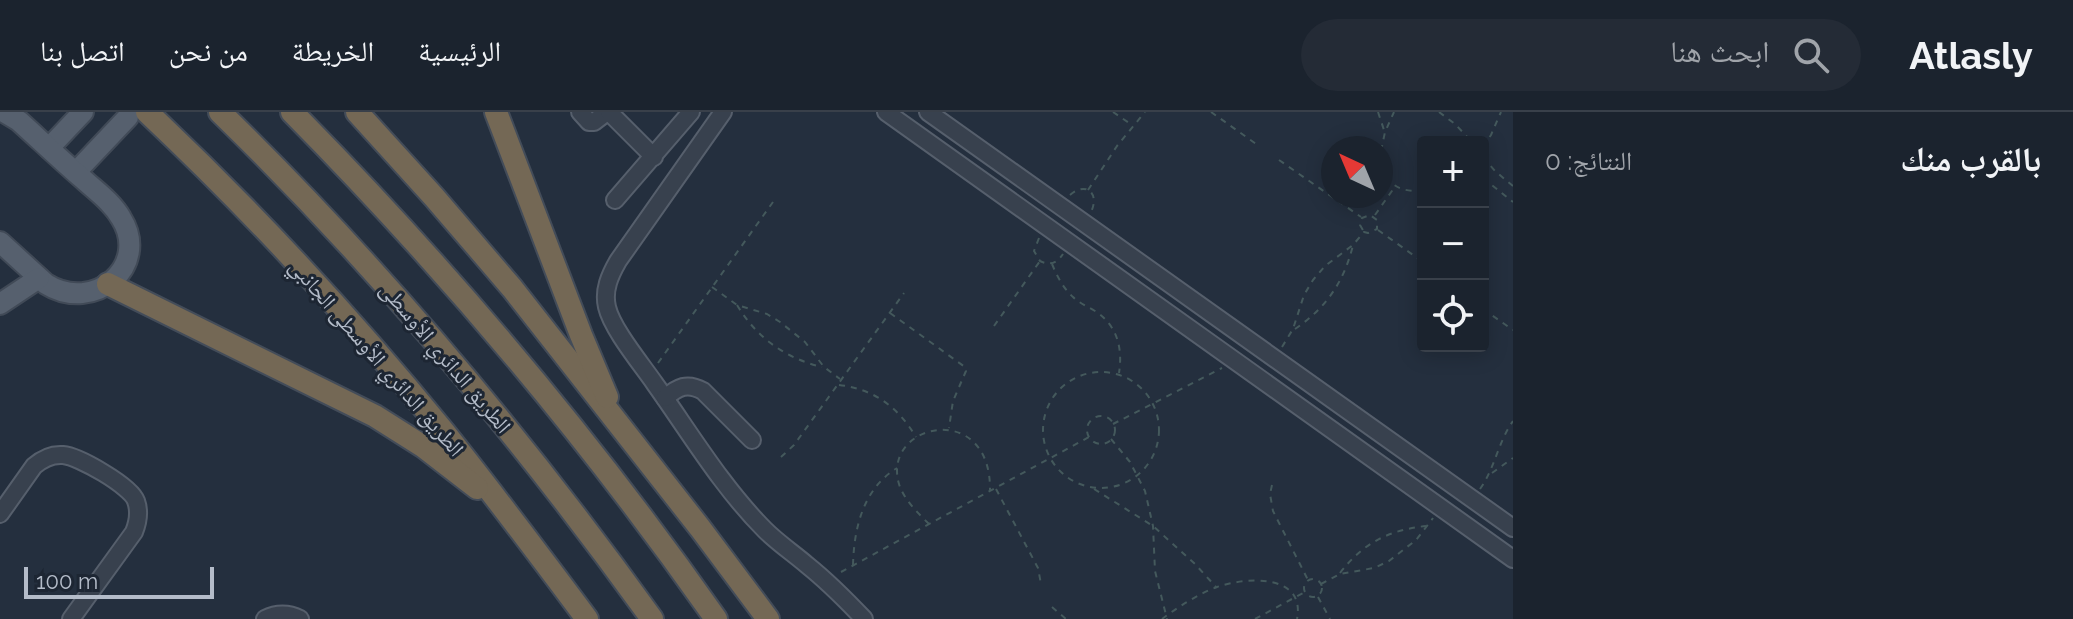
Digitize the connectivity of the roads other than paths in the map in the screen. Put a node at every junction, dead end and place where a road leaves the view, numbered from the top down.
1 (4, 112) edge
2 (83, 112) edge
3 (220, 112) edge
4 (292, 112) edge
5 (357, 112) edge
6 (496, 112) edge
7 (580, 112) edge
8 (608, 112) edge
9 (691, 112) edge
10 (723, 112) edge
11 (886, 112) edge
12 (928, 112) edge
13 (137, 114) edge
14 (49, 148) junction
15 (654, 157) junction
16 (76, 172) junction
17 (615, 200) dead end
18 (0, 242) edge
19 (39, 278) junction
20 (108, 284) junction
21 (0, 304) edge
22 (665, 398) junction
23 (623, 431) junction
24 (752, 440) dead end
25 (1448, 482) junction
26 (1433, 502) junction
27 (0, 514) edge
28 (513, 523) junction
29 (1513, 528) edge
30 (1513, 559) edge
31 (71, 619) edge
32 (265, 619) edge
33 (300, 619) edge
34 (587, 619) edge
35 (652, 619) edge
36 (716, 619) edge
37 (768, 619) edge
38 (864, 619) edge

1 - 14 main road
2 - 14 main road
3 - 35 highway, الطريق الدائري الأوسطى
4 - 36 highway
5 - 23 highway
6 - 23 highway
7 - 8 street
8 - 15 street
9 - 15 street
10 - 22 street
11 - 26 street
12 - 25 street
13 - 16 main road
13 - 28 highway, الطريق الدائري الأوسطى الجانبي
14 - 16 main road
15 - 17 street
16 - 20 main road
18 - 19 main road
19 - 20 main road
19 - 21 main road
20 - 28 highway
22 - 24 street
22 - 38 street
23 - 37 highway
25 - 26 street
25 - 29 street
26 - 30 street
27 - 31 street
28 - 34 highway, الطريق الدائري الأوسطى الجانبي
32 - 33 street

